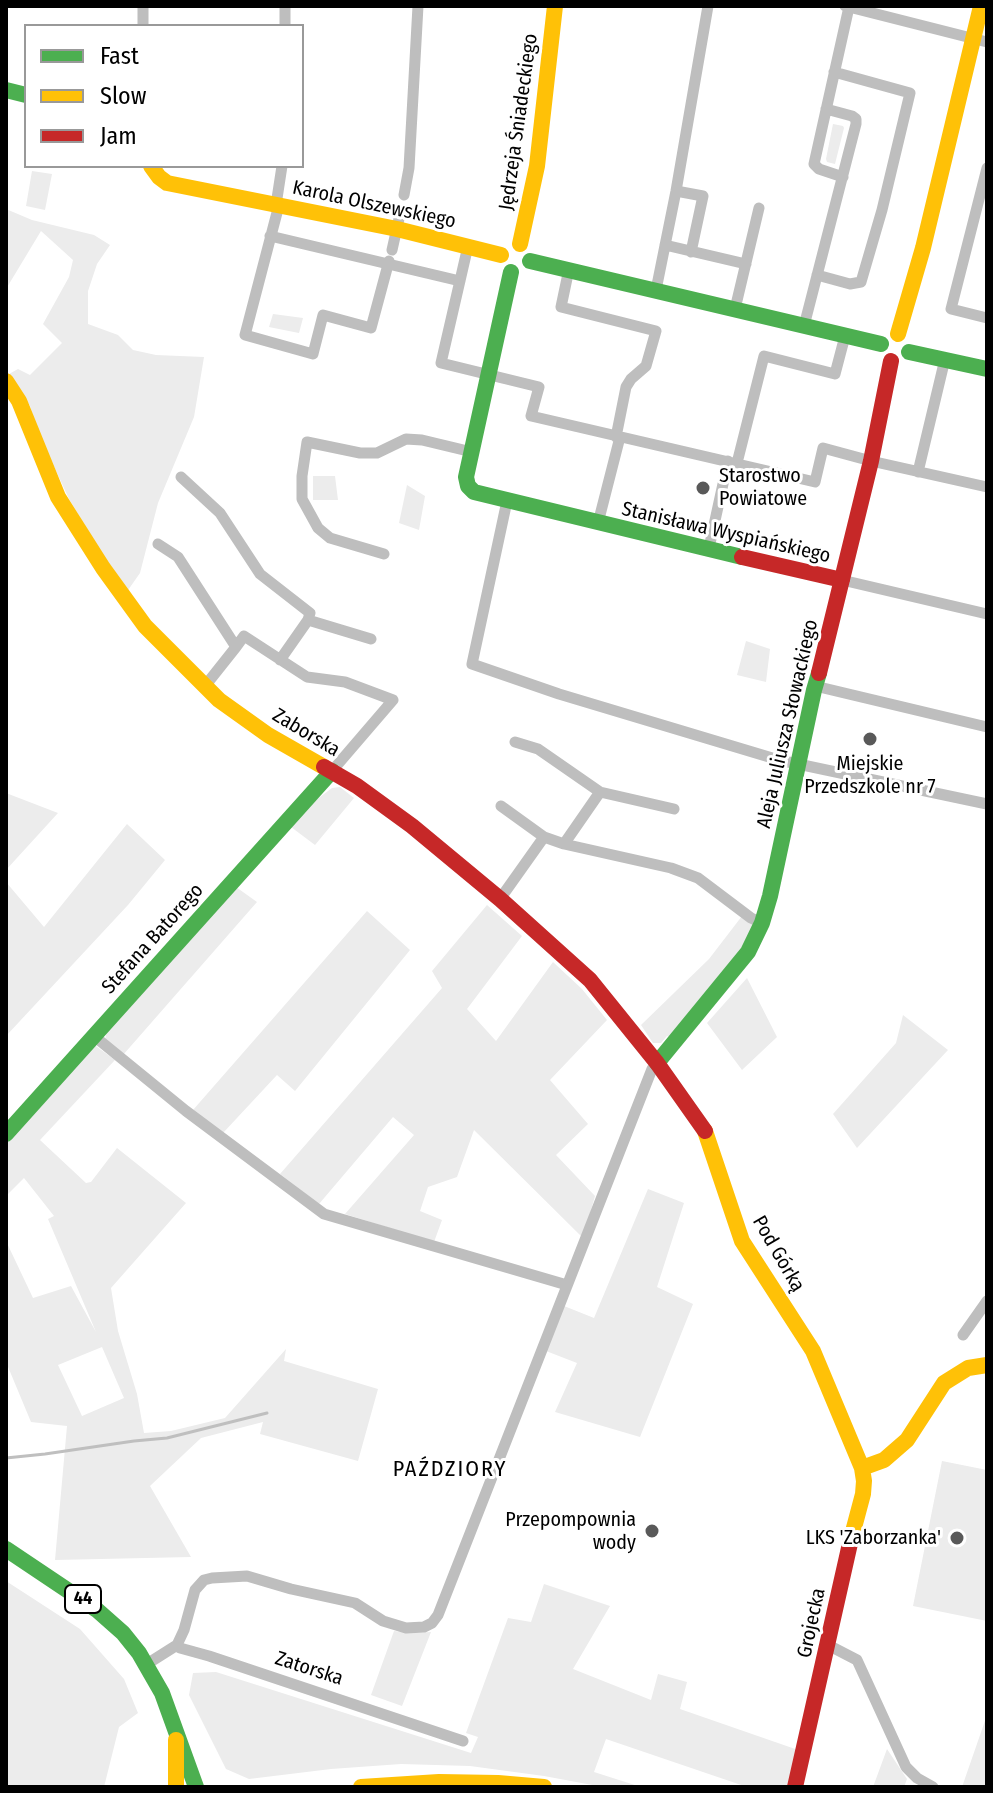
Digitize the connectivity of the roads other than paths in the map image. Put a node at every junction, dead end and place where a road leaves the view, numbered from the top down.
1 (418, 6) edge
2 (555, 6) edge
3 (708, 6) edge
4 (847, 6) edge
5 (981, 6) edge
6 (980, 41) edge
7 (834, 72) junction
8 (826, 109) junction
9 (152, 168) edge
10 (282, 168) edge
11 (987, 168) edge
12 (843, 177) junction
13 (676, 191) junction
14 (404, 195) dead end
15 (278, 205) junction
16 (759, 208) dead end
17 (401, 210) dead end
18 (397, 229) junction
19 (270, 236) junction
20 (520, 244) junction
21 (665, 245) junction
22 (468, 246) junction
23 (691, 252) junction
24 (501, 255) junction
25 (390, 258) junction
26 (530, 261) junction
27 (746, 264) junction
28 (569, 269) junction
29 (511, 272) junction
30 (817, 275) junction
31 (460, 281) junction
32 (656, 290) junction
33 (735, 309) junction
34 (987, 318) edge
35 (804, 326) junction
36 (898, 334) junction
37 (845, 336) junction
38 (881, 344) junction
39 (909, 352) junction
40 (945, 359) junction
41 (891, 361) junction
42 (987, 369) edge
43 (490, 374) junction
44 (6, 381) edge
45 (618, 437) junction
46 (472, 452) junction
47 (871, 461) junction
48 (733, 462) junction
49 (918, 472) junction
50 (181, 477) dead end
51 (987, 487) edge
52 (507, 501) junction
53 (598, 523) junction
54 (158, 544) dead end
55 (709, 548) junction
56 (384, 554) dead end
57 (842, 580) junction
58 (987, 614) edge
59 (308, 620) junction
60 (371, 639) dead end
61 (236, 647) junction
62 (280, 660) junction
63 (205, 686) junction
64 (815, 686) junction
65 (987, 727) edge
66 (515, 742) dead end
67 (798, 764) junction
68 (332, 771) junction
69 (600, 792) junction
70 (987, 804) edge
71 (501, 806) dead end
72 (674, 809) dead end
73 (544, 837) junction
74 (564, 844) junction
75 (500, 899) junction
76 (762, 923) junction
77 (94, 1036) junction
78 (657, 1063) junction
79 (6, 1134) edge
80 (567, 1285) junction
81 (987, 1301) edge
82 (963, 1335) dead end
83 (987, 1365) edge
84 (862, 1468) junction
85 (6, 1549) edge
86 (177, 1645) junction
87 (828, 1645) junction
88 (147, 1664) junction
89 (176, 1731) junction
90 (463, 1741) dead end
91 (176, 1787) edge
92 (196, 1787) edge
93 (361, 1787) edge
94 (544, 1787) edge
95 (795, 1787) edge
96 (933, 1787) edge

1 - 14 street
2 - 20 street, Jędrzeja Śniadeckiego
3 - 13 street
4 - 6 street
4 - 7 street
5 - 6 street
6 - 36 street
7 - 8 street
7 - 30 street
8 - 12 street
8 - 12 street
9 - 15 street, Karola Olszewskiego
10 - 15 street
11 - 34 street
12 - 30 street
13 - 21 street
13 - 23 street
15 - 18 street, Karola Olszewskiego
15 - 19 street
16 - 27 street
17 - 18 street
18 - 22 street, Karola Olszewskiego
18 - 25 street
19 - 25 street
19 - 25 street
20 - 24 street
20 - 26 street
21 - 23 street
21 - 32 street
22 - 24 street, Karola Olszewskiego
22 - 31 street
23 - 27 street
24 - 29 street
25 - 31 street
26 - 28 street
26 - 29 street
27 - 33 street
28 - 32 street
28 - 45 street
29 - 43 street
30 - 35 street
31 - 43 street
32 - 33 street
33 - 35 street
35 - 37 street
36 - 38 street
36 - 39 street
37 - 38 street
37 - 48 street
38 - 41 street
39 - 40 street
39 - 41 street
40 - 42 street
40 - 49 street
41 - 47 street, Aleja Juliusza Słowackiego
43 - 45 street
43 - 46 street
44 - 63 street, Zaborska
45 - 48 street
45 - 53 street
46 - 52 street, Stanisława Wyspiańskiego
46 - 56 street
47 - 48 street
47 - 49 street
47 - 57 street, Aleja Juliusza Słowackiego
48 - 55 street
49 - 51 street
50 - 59 street
52 - 53 street, Stanisława Wyspiańskiego
52 - 67 street
53 - 55 street, Stanisława Wyspiańskiego
54 - 61 street
55 - 57 street, Stanisława Wyspiańskiego
57 - 58 street, Stanisława Wyspiańskiego
57 - 64 street, Aleja Juliusza Słowackiego
59 - 60 street
59 - 62 street
61 - 62 street
61 - 63 street
62 - 68 street
63 - 68 street, Zaborska
64 - 65 street
64 - 67 street, Aleja Juliusza Słowackiego
66 - 69 street
67 - 70 street
67 - 76 street, Aleja Juliusza Słowackiego
68 - 75 street, Zaborska
68 - 77 street, Stefana Batorego
69 - 72 street
69 - 74 street
71 - 73 street
73 - 74 street
73 - 75 street
74 - 76 street
75 - 78 street, Zaborska
76 - 78 street, Aleja Juliusza Słowackiego
77 - 79 street, Stefana Batorego
77 - 80 street
78 - 80 street
78 - 84 street, Pod Górką
80 - 86 street
81 - 82 street
83 - 84 street
84 - 87 street, Grojecka
85 - 88 street, 44
86 - 88 street
86 - 90 street, Zatorska
87 - 95 street, Grojecka
87 - 96 street
88 - 89 street, 44
89 - 91 street, 44
89 - 92 street, 44
93 - 94 street

